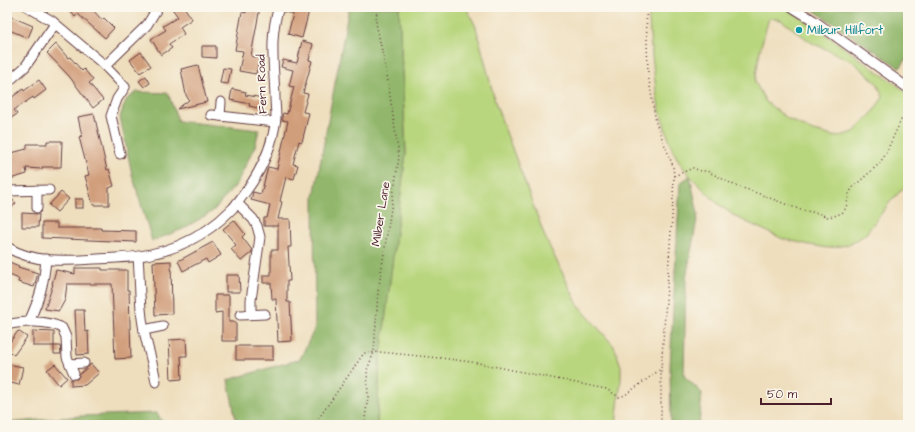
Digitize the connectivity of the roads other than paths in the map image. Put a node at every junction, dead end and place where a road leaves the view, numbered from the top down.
1 (28, 7) edge
2 (158, 7) edge
3 (279, 7) edge
4 (792, 7) edge
5 (55, 24) junction
6 (105, 66) junction
7 (7, 83) edge
8 (908, 88) edge
9 (221, 102) dead end
10 (275, 122) junction
11 (120, 154) dead end
12 (37, 190) junction
13 (49, 190) dead end
14 (7, 191) edge
15 (237, 203) junction
16 (38, 208) dead end
17 (7, 247) edge
18 (138, 257) junction
19 (46, 259) junction
20 (252, 314) junction
21 (265, 314) dead end
22 (240, 315) dead end
23 (28, 322) junction
24 (7, 325) edge
25 (163, 326) dead end
26 (144, 330) junction
27 (84, 363) dead end
28 (70, 364) junction
29 (74, 374) dead end
30 (156, 382) dead end

1 - 5 street
2 - 6 street
3 - 10 street, Fern Road
4 - 8 street
5 - 6 street
5 - 7 street
6 - 11 street
9 - 10 street
10 - 15 street, Fern Road
12 - 13 street
12 - 14 street
12 - 16 street
15 - 18 street, Fern Road
15 - 20 street
17 - 19 street, Fern Road
18 - 19 street, Fern Road
18 - 26 street
19 - 23 street
20 - 21 street
20 - 22 street
23 - 24 street
23 - 28 street
25 - 26 street
26 - 30 street
27 - 28 street
28 - 29 street

